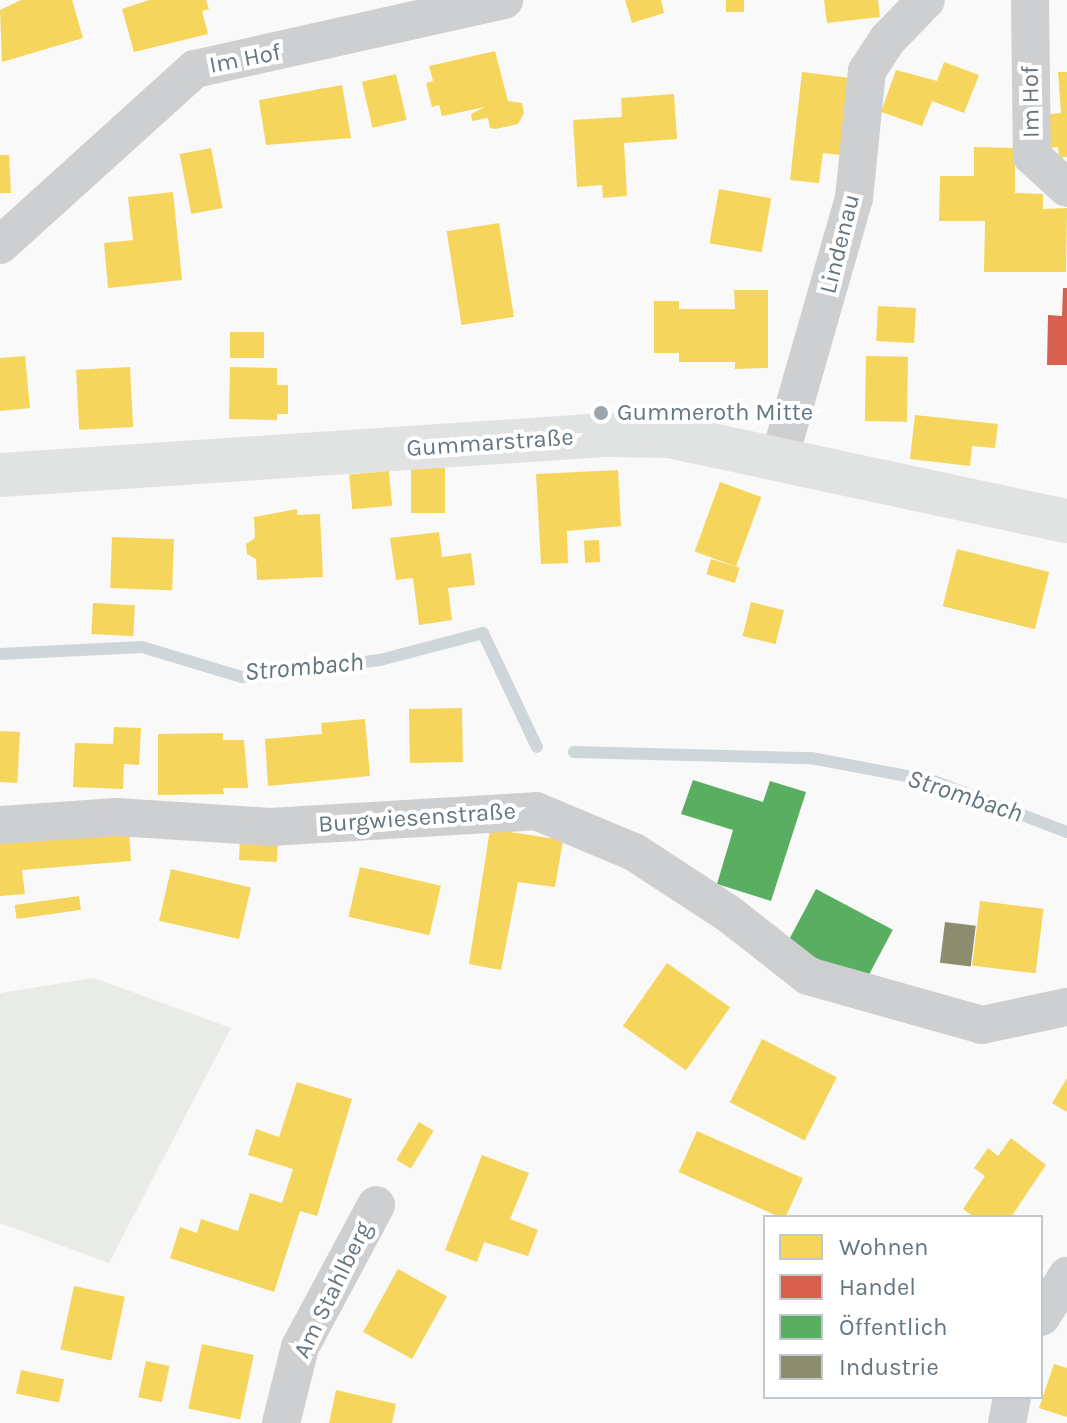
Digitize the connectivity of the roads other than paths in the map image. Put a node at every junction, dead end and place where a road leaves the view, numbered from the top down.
1 (504, 0) edge
2 (926, 0) edge
3 (1030, 0) edge
4 (1067, 188) edge
5 (0, 245) edge
6 (780, 456) junction
7 (0, 475) edge
8 (1067, 521) edge
9 (0, 825) edge
10 (1067, 1007) edge
11 (376, 1205) dead end
12 (1067, 1276) edge
13 (1043, 1314) edge
14 (1012, 1399) edge
15 (281, 1423) edge
16 (1007, 1423) edge

1 - 5 street, Im Hof
2 - 6 street, Lindenau
3 - 4 street, Im Hof
6 - 7 street, Gummarstraße
6 - 8 street, Gummarstraße
9 - 10 street, Burgwiesenstraße
11 - 15 street, Am Stahlberg
12 - 13 street
14 - 16 street

